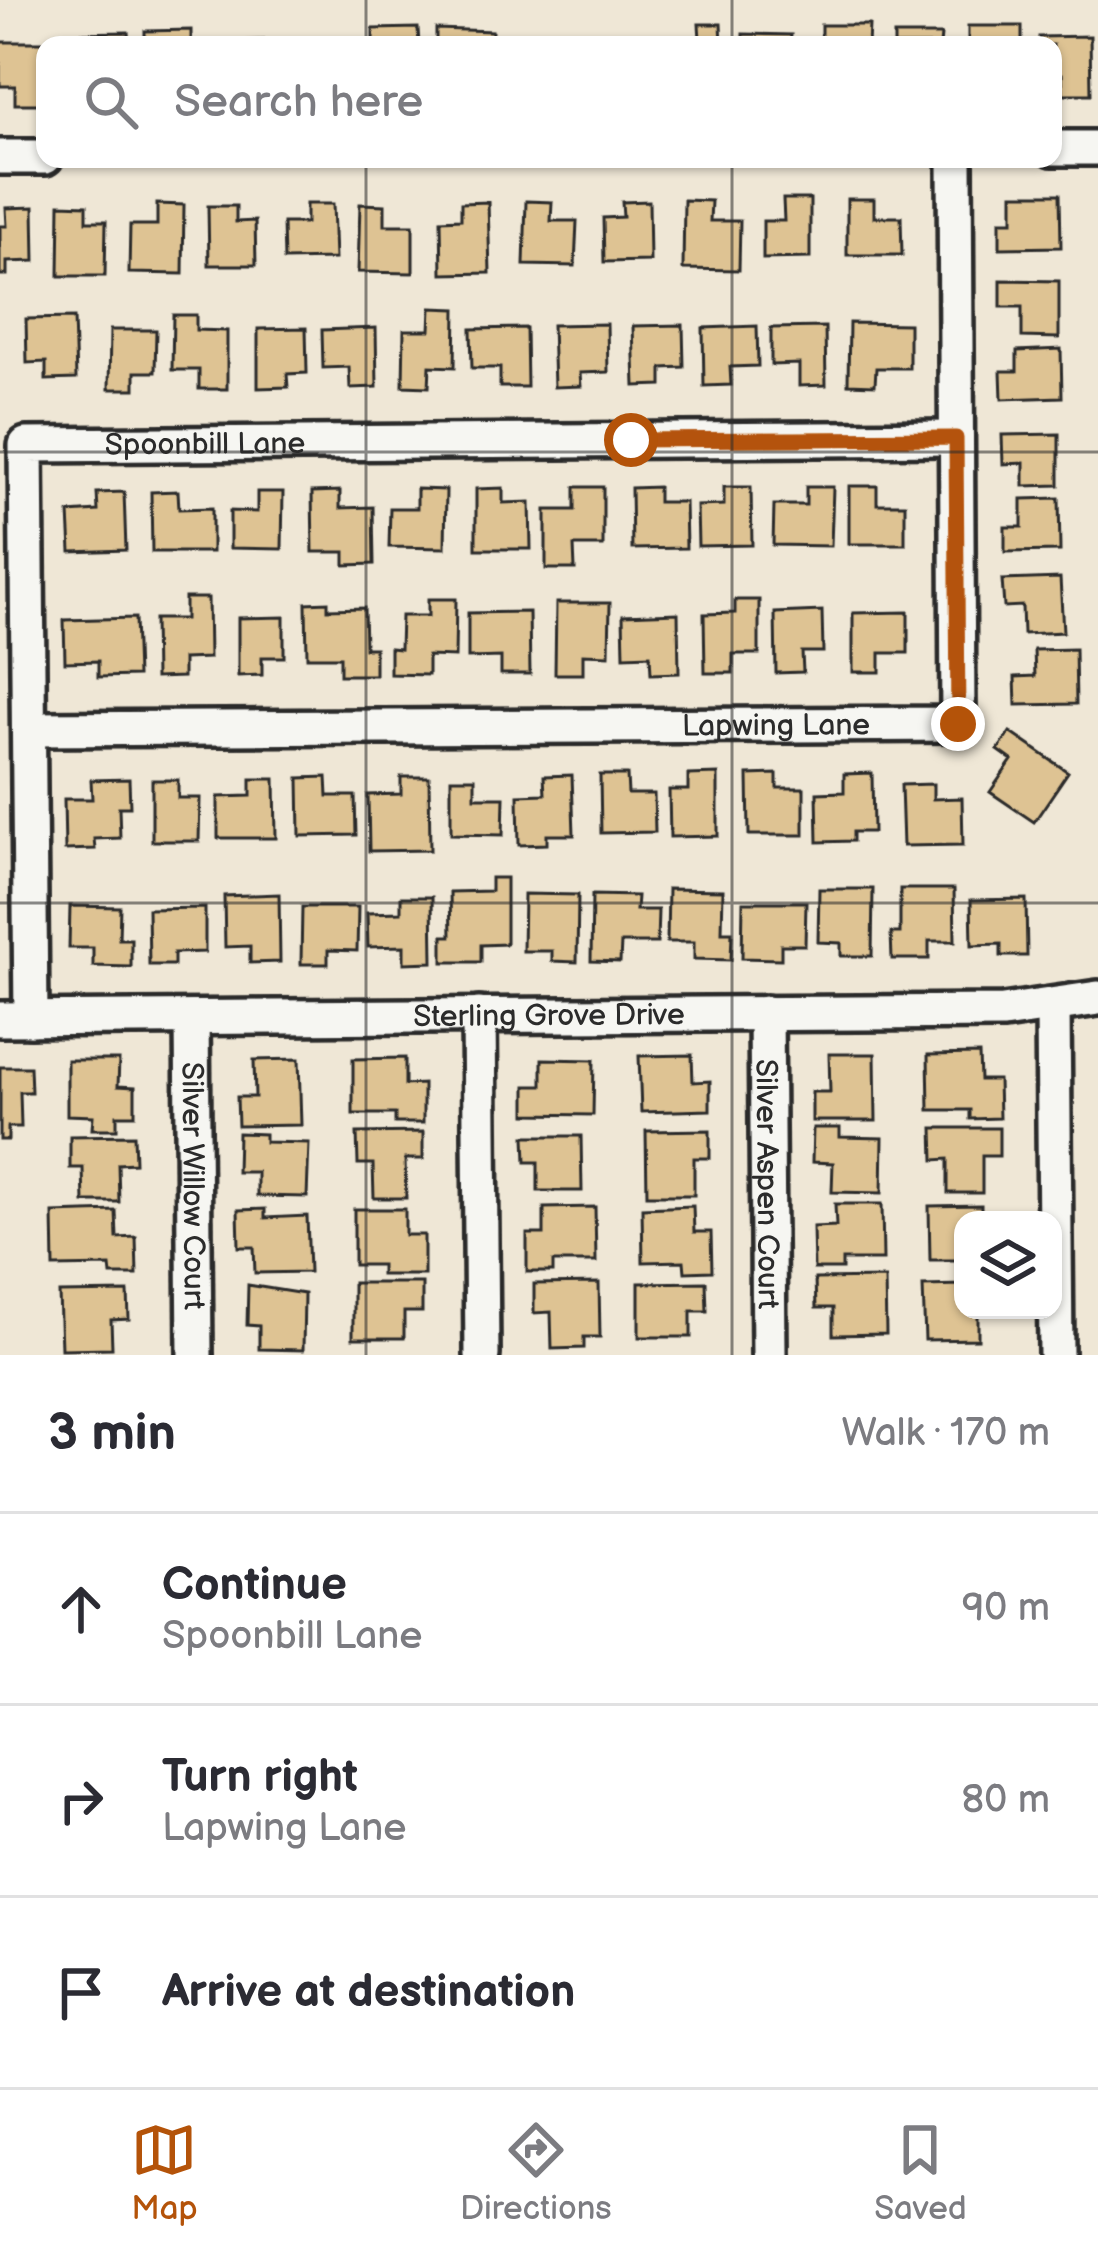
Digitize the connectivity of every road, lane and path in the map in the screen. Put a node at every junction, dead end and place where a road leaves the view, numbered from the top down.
1 (1062, 148) edge
2 (1098, 148) edge
3 (0, 157) edge
4 (36, 157) edge
5 (955, 168) edge
6 (956, 438) junction
7 (29, 730) junction
8 (1098, 998) edge
9 (1053, 1008) junction
10 (766, 1013) junction
11 (479, 1016) junction
12 (192, 1018) junction
13 (16, 1019) edge
14 (195, 1355) edge
15 (482, 1355) edge
16 (769, 1355) edge
17 (1056, 1355) edge

1 - 2 street
3 - 4 street
5 - 6 street, Lapwing Lane
6 - 7 street, Lapwing Lane
6 - 7 street, Spoonbill Lane
7 - 13 street, Spoonbill Lane
8 - 9 street, Sterling Grove Drive
9 - 10 street, Sterling Grove Drive
9 - 17 street
10 - 11 street, Sterling Grove Drive
10 - 16 street, Silver Aspen Court
11 - 12 street, Sterling Grove Drive
11 - 15 street
12 - 13 street, Sterling Grove Drive
12 - 14 street, Silver Willow Court

